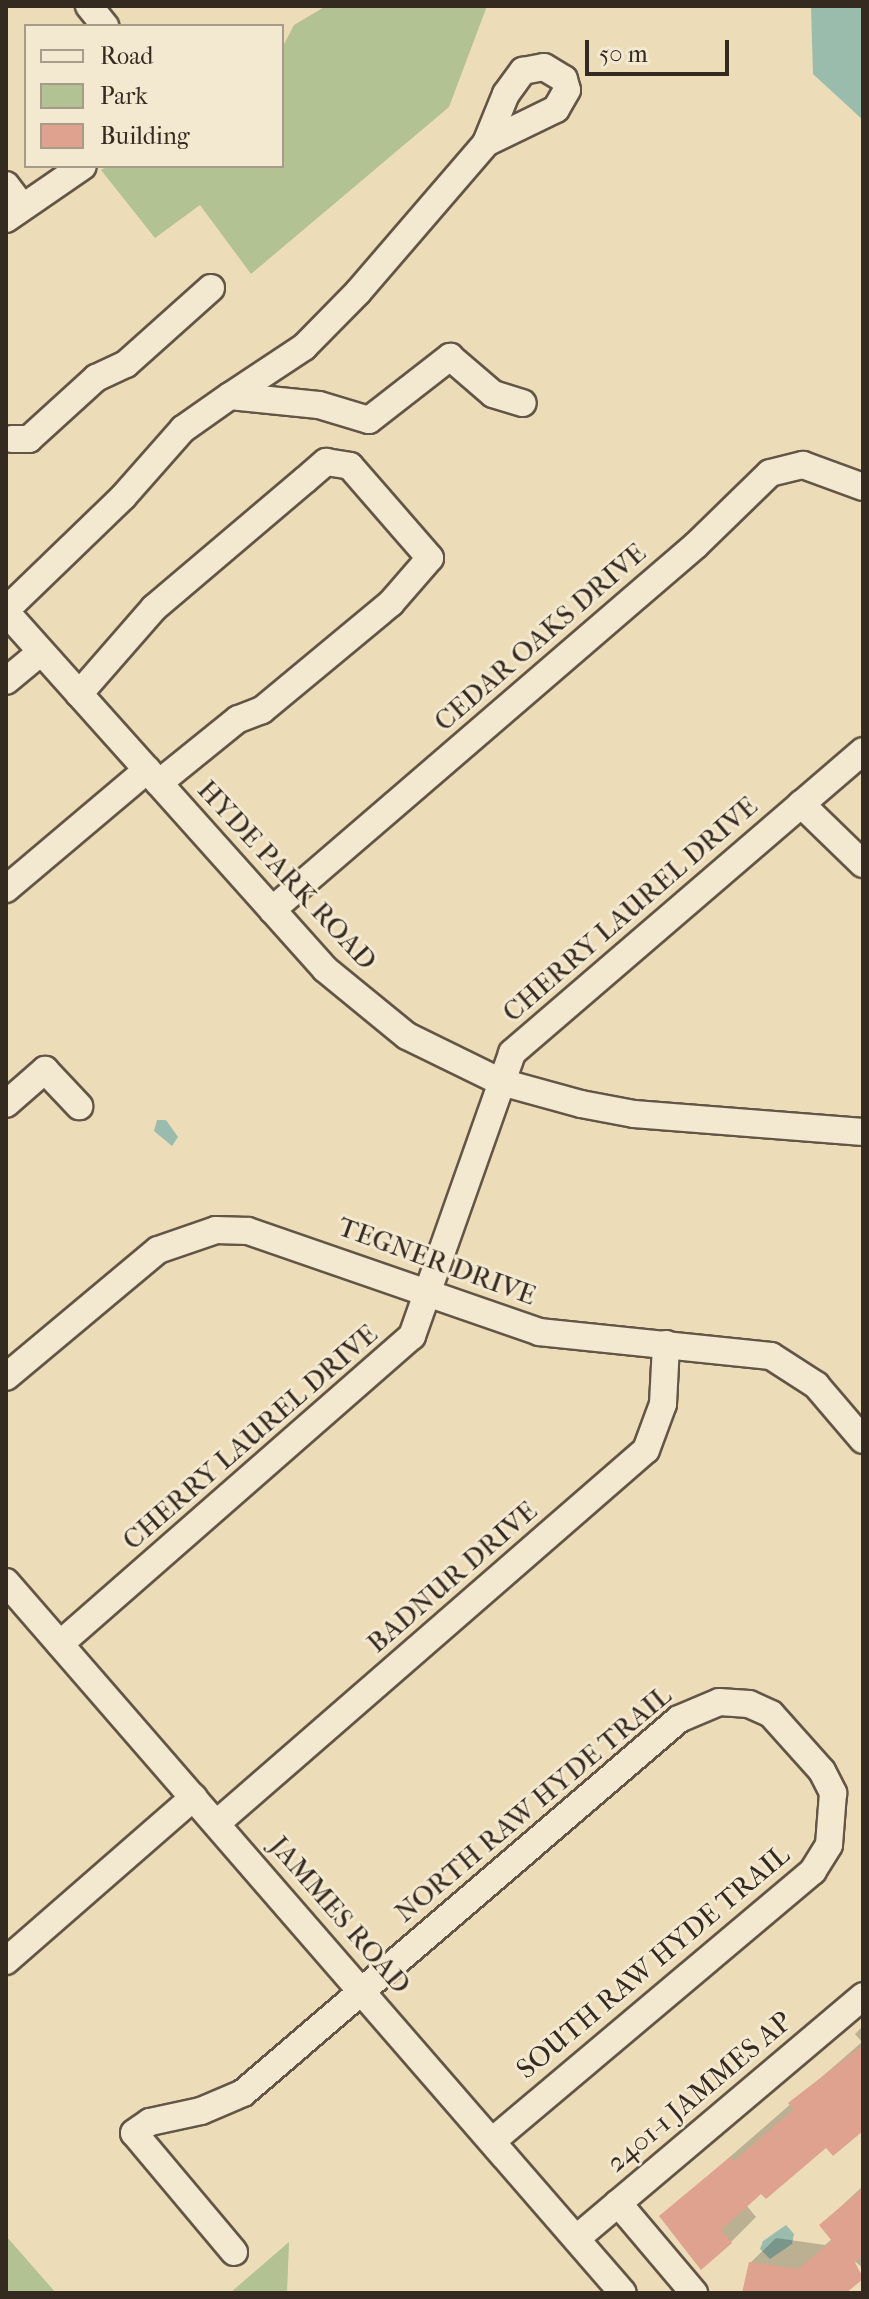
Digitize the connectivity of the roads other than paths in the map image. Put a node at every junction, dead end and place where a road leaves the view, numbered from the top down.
1 (89, 6) edge
2 (103, 24) edge
3 (486, 143) dead end
4 (80, 168) edge
5 (6, 185) edge
6 (14, 213) edge
7 (211, 288) dead end
8 (230, 396) junction
9 (523, 403) dead end
10 (8, 439) edge
11 (863, 487) edge
12 (6, 611) edge
13 (41, 652) junction
14 (6, 681) edge
15 (79, 694) junction
16 (863, 751) edge
17 (153, 777) junction
18 (801, 804) junction
19 (863, 864) edge
20 (6, 889) edge
21 (272, 910) junction
22 (501, 1082) junction
23 (6, 1104) edge
24 (79, 1106) dead end
25 (863, 1132) edge
26 (427, 1295) junction
27 (666, 1344) junction
28 (6, 1377) edge
29 (863, 1440) edge
30 (6, 1582) edge
31 (60, 1644) junction
32 (793, 1737) joint
33 (194, 1797) junction
34 (217, 1823) junction
35 (11, 1945) edge
36 (363, 1990) junction
37 (863, 1996) edge
38 (494, 2140) junction
39 (618, 2203) junction
40 (577, 2238) junction
41 (234, 2252) dead end
42 (623, 2293) edge
43 (694, 2293) edge

1 - 2 street
3 - 8 street
4 - 6 street
5 - 6 street
7 - 10 street
8 - 9 street
8 - 12 street
11 - 21 street, CEDAR OAKS DRIVE
12 - 13 street, HYDE PARK ROAD
13 - 14 street
13 - 15 street, HYDE PARK ROAD
15 - 17 street, HYDE PARK ROAD
15 - 17 street
16 - 18 street, CHERRY LAUREL DRIVE
17 - 20 street
17 - 21 street, HYDE PARK ROAD
18 - 19 street
18 - 22 street, CHERRY LAUREL DRIVE
21 - 22 street, HYDE PARK ROAD
22 - 25 street, HYDE PARK ROAD
22 - 26 street, CHERRY LAUREL DRIVE
23 - 24 street
26 - 27 street, TEGNER DRIVE
26 - 28 street, TEGNER DRIVE
26 - 31 street, CHERRY LAUREL DRIVE
27 - 29 street, TEGNER DRIVE
27 - 34 street, BADNUR DRIVE
30 - 31 street, JAMMES ROAD
31 - 33 street, JAMMES ROAD
32 - 36 street, NORTH RAW HYDE TRAIL
32 - 38 street, SOUTH RAW HYDE TRAIL
33 - 34 street, JAMMES ROAD
33 - 35 street
34 - 36 street, JAMMES ROAD
36 - 38 street, JAMMES ROAD
36 - 41 street, NORTH RAW HYDE TRAIL
37 - 39 street, 2401-1 JAMMES AP
38 - 40 street, JAMMES ROAD
39 - 40 street, 2401-1 JAMMES AP
39 - 43 street
40 - 42 street, JAMMES ROAD

